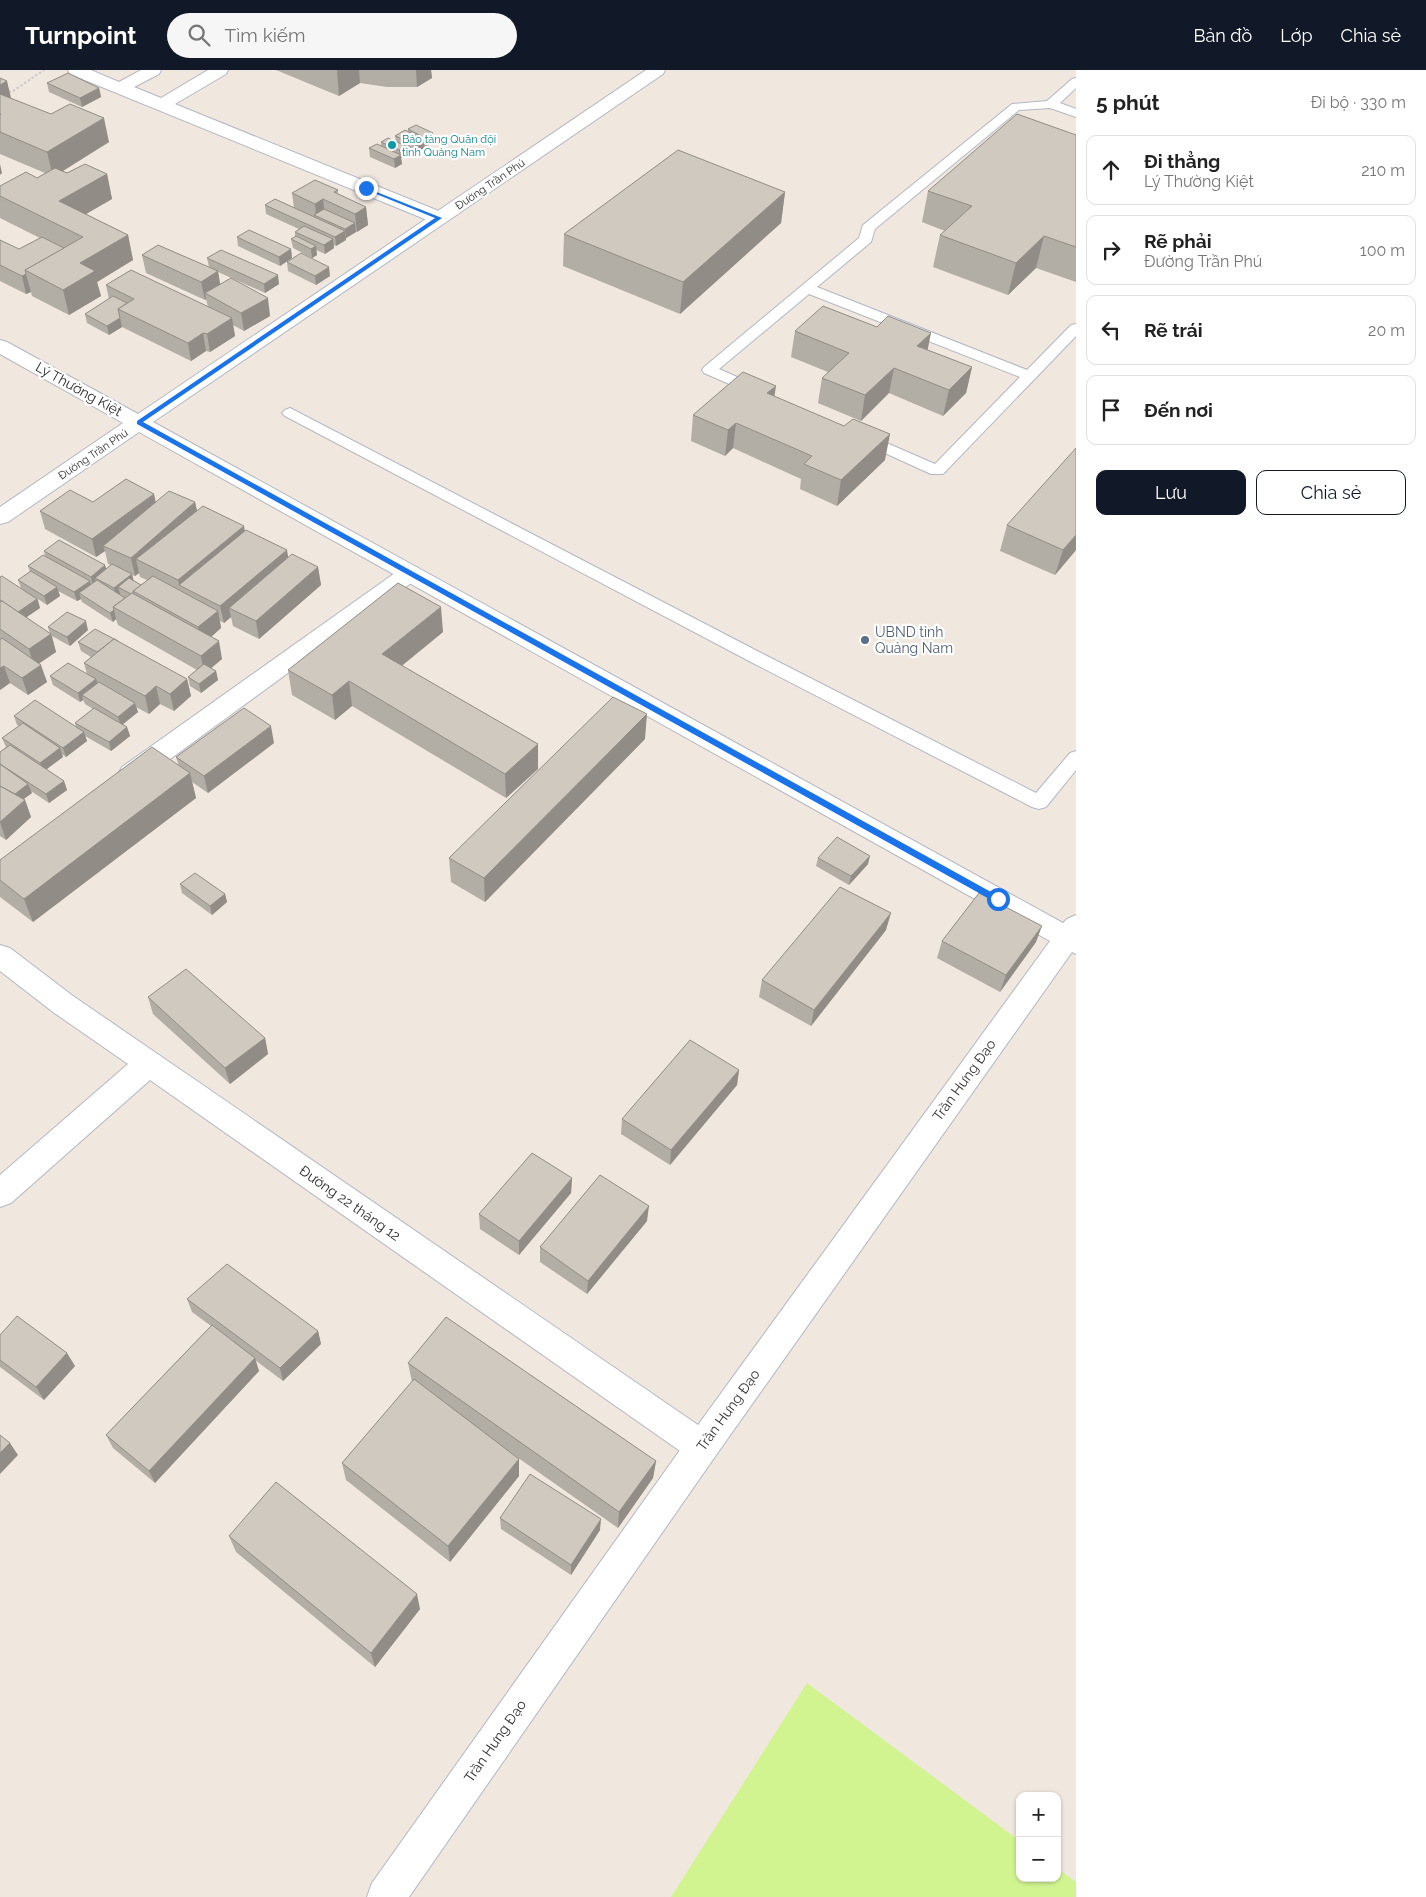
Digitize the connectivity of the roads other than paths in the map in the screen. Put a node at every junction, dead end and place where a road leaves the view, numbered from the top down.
1 (76, 70) edge
2 (153, 70) edge
3 (218, 70) edge
4 (657, 70) edge
5 (1076, 82) edge
6 (120, 88) junction
7 (1051, 104) junction
8 (162, 105) junction
9 (1076, 113) edge
10 (439, 218) junction
11 (807, 288) junction
12 (1076, 328) edge
13 (0, 346) edge
14 (1029, 376) junction
15 (770, 397) edge
16 (290, 413) dead end
17 (139, 422) junction
18 (849, 432) edge
19 (0, 517) edge
20 (410, 573) junction
21 (1076, 758) edge
22 (113, 787) edge
23 (1073, 935) edge
24 (0, 956) edge
25 (149, 1063) junction
26 (0, 1194) edge
27 (702, 1447) junction
28 (386, 1897) edge

1 - 6 street
2 - 6 street
3 - 8 street
4 - 10 street, Đường Trần Phú
5 - 7 lane
6 - 8 street
7 - 9 lane
7 - 11 lane
8 - 10 street
10 - 17 street, Đường Trần Phú
11 - 14 lane
11 - 15 lane
12 - 14 lane
13 - 17 street, Lý Thường Kiệt
14 - 18 lane
16 - 21 lane
17 - 19 street, Đường Trần Phú
17 - 20 street, Lý Thường Kiệt
20 - 22 street
20 - 23 street, Lý Thường Kiệt
23 - 27 street, Trần Hưng Đạo
24 - 25 street, Đường 22 tháng 12
25 - 26 street
25 - 27 street, Đường 22 tháng 12
27 - 28 street, Trần Hưng Đạo

